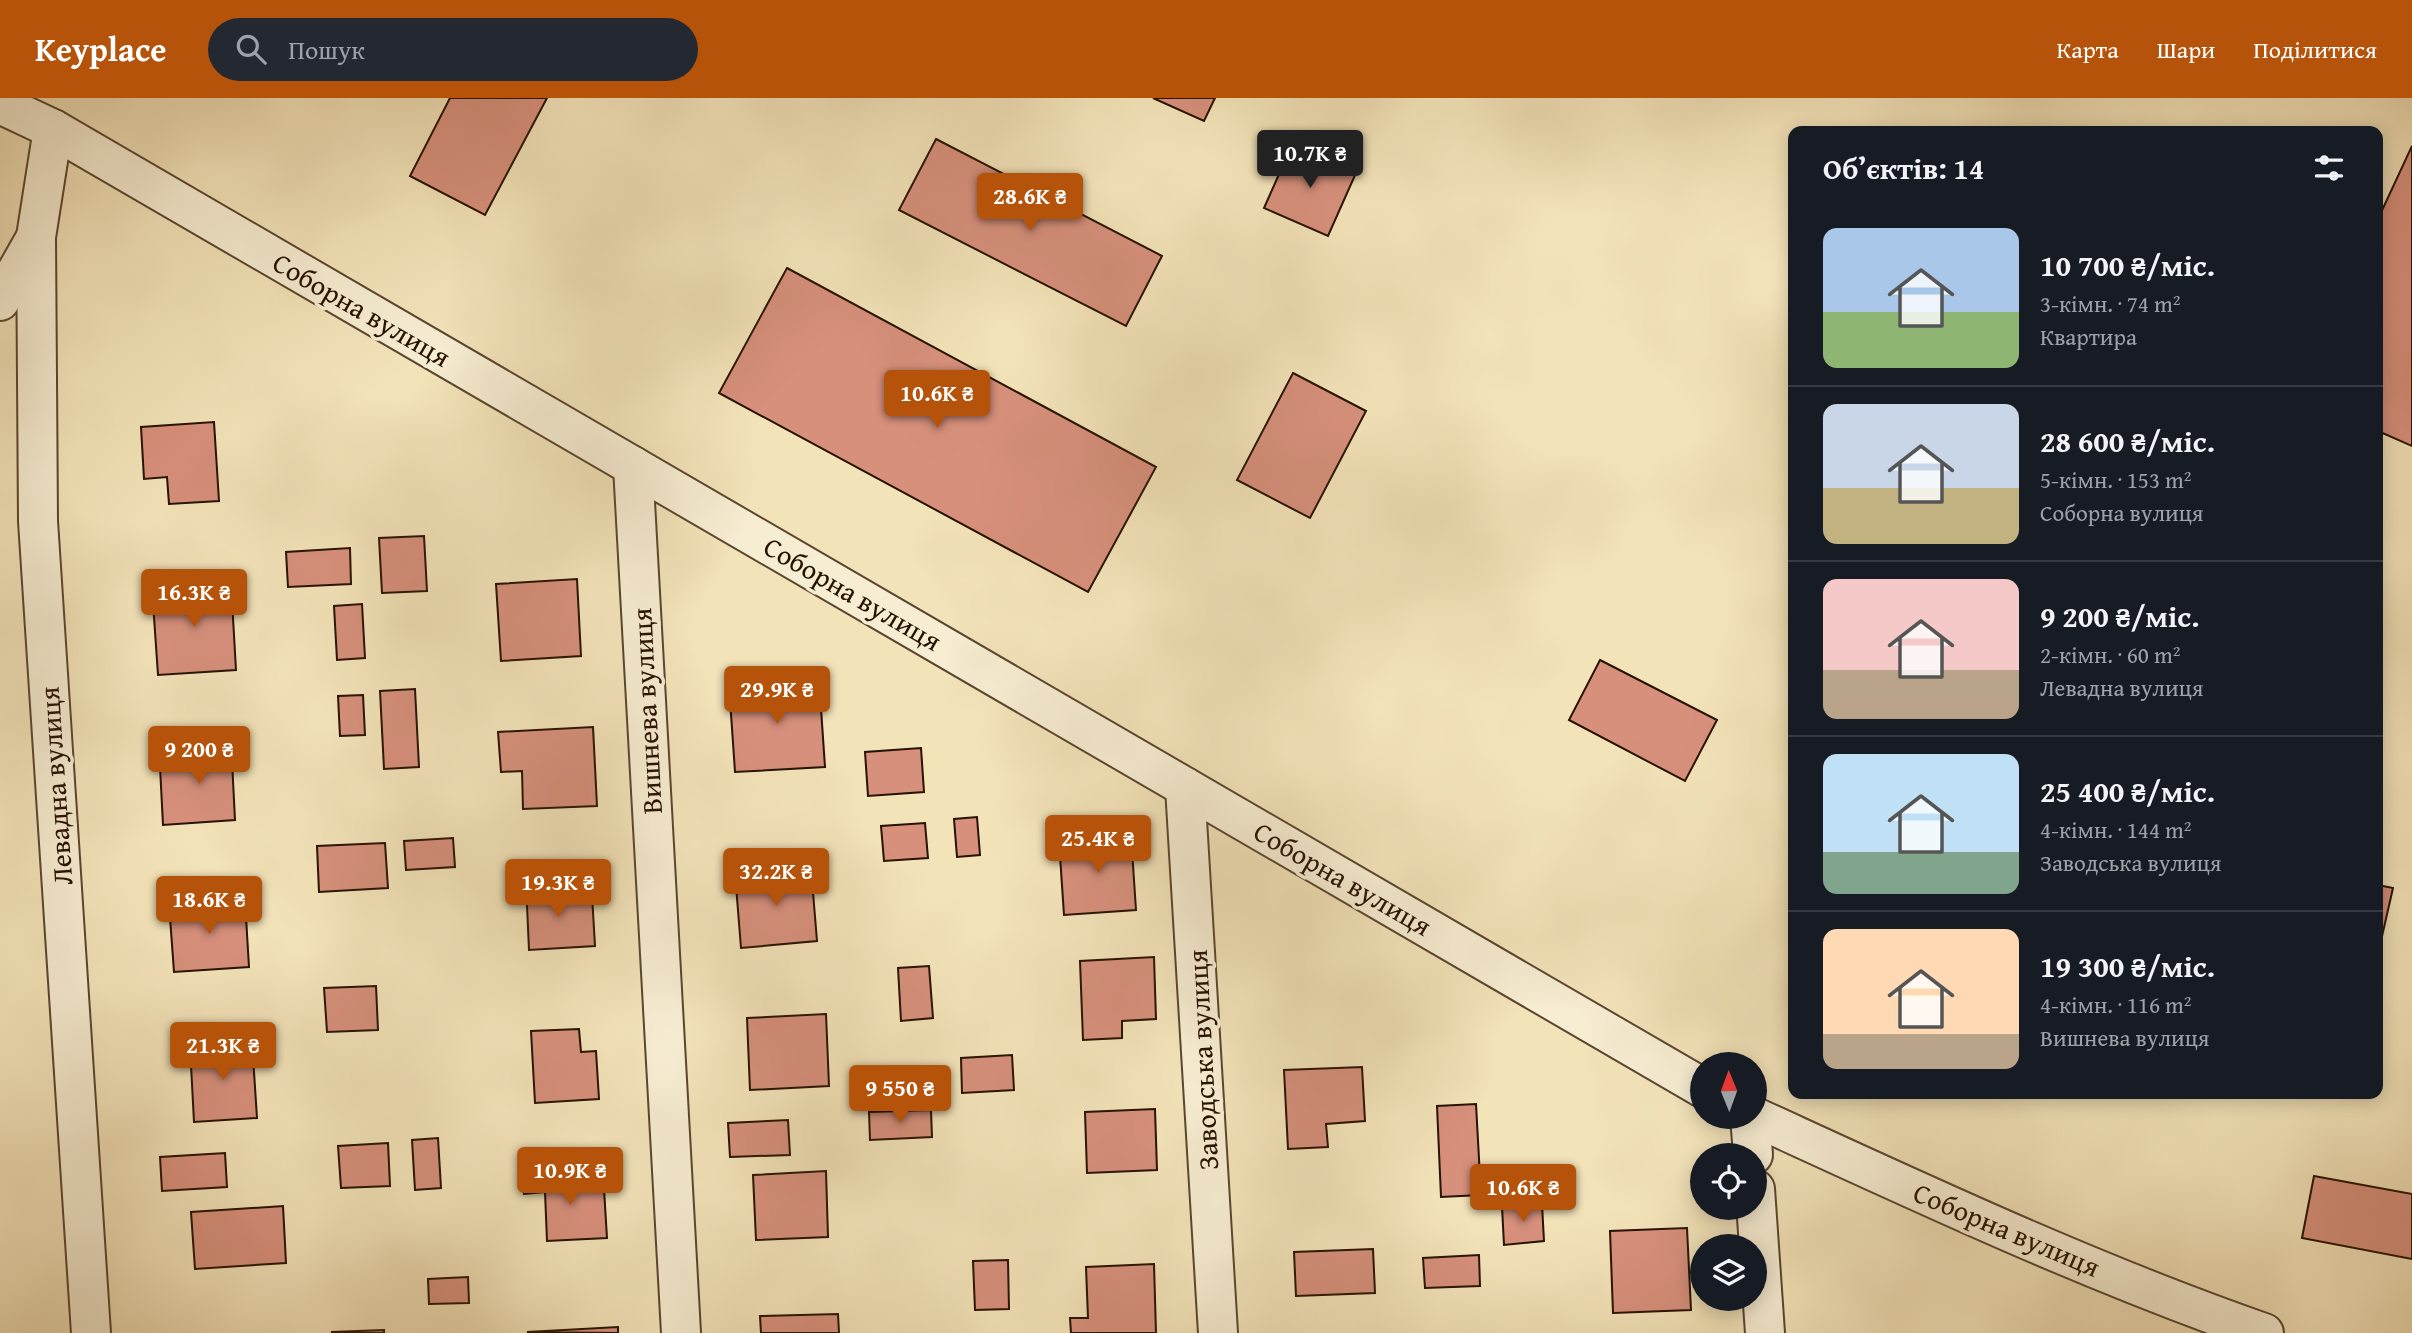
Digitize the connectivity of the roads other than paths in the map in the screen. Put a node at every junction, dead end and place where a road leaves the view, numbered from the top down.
1 (0, 104) edge
2 (53, 129) junction
3 (36, 237) junction
4 (0, 301) edge
5 (633, 466) junction
6 (1185, 787) junction
7 (1690, 1080) edge
8 (1768, 1124) edge
9 (1757, 1220) edge
10 (91, 1333) edge
11 (681, 1333) edge
12 (1218, 1333) edge
13 (1765, 1333) edge
14 (2264, 1333) edge

1 - 2 street, Соборна вулиця
2 - 3 street
2 - 5 street, Соборна вулиця
3 - 4 street
3 - 10 street, Левадна вулиця
5 - 6 street, Соборна вулиця
5 - 11 street, Вишнева вулиця
6 - 7 street, Соборна вулиця
6 - 12 street, Заводська вулиця
8 - 14 street, Соборна вулиця
9 - 13 street

